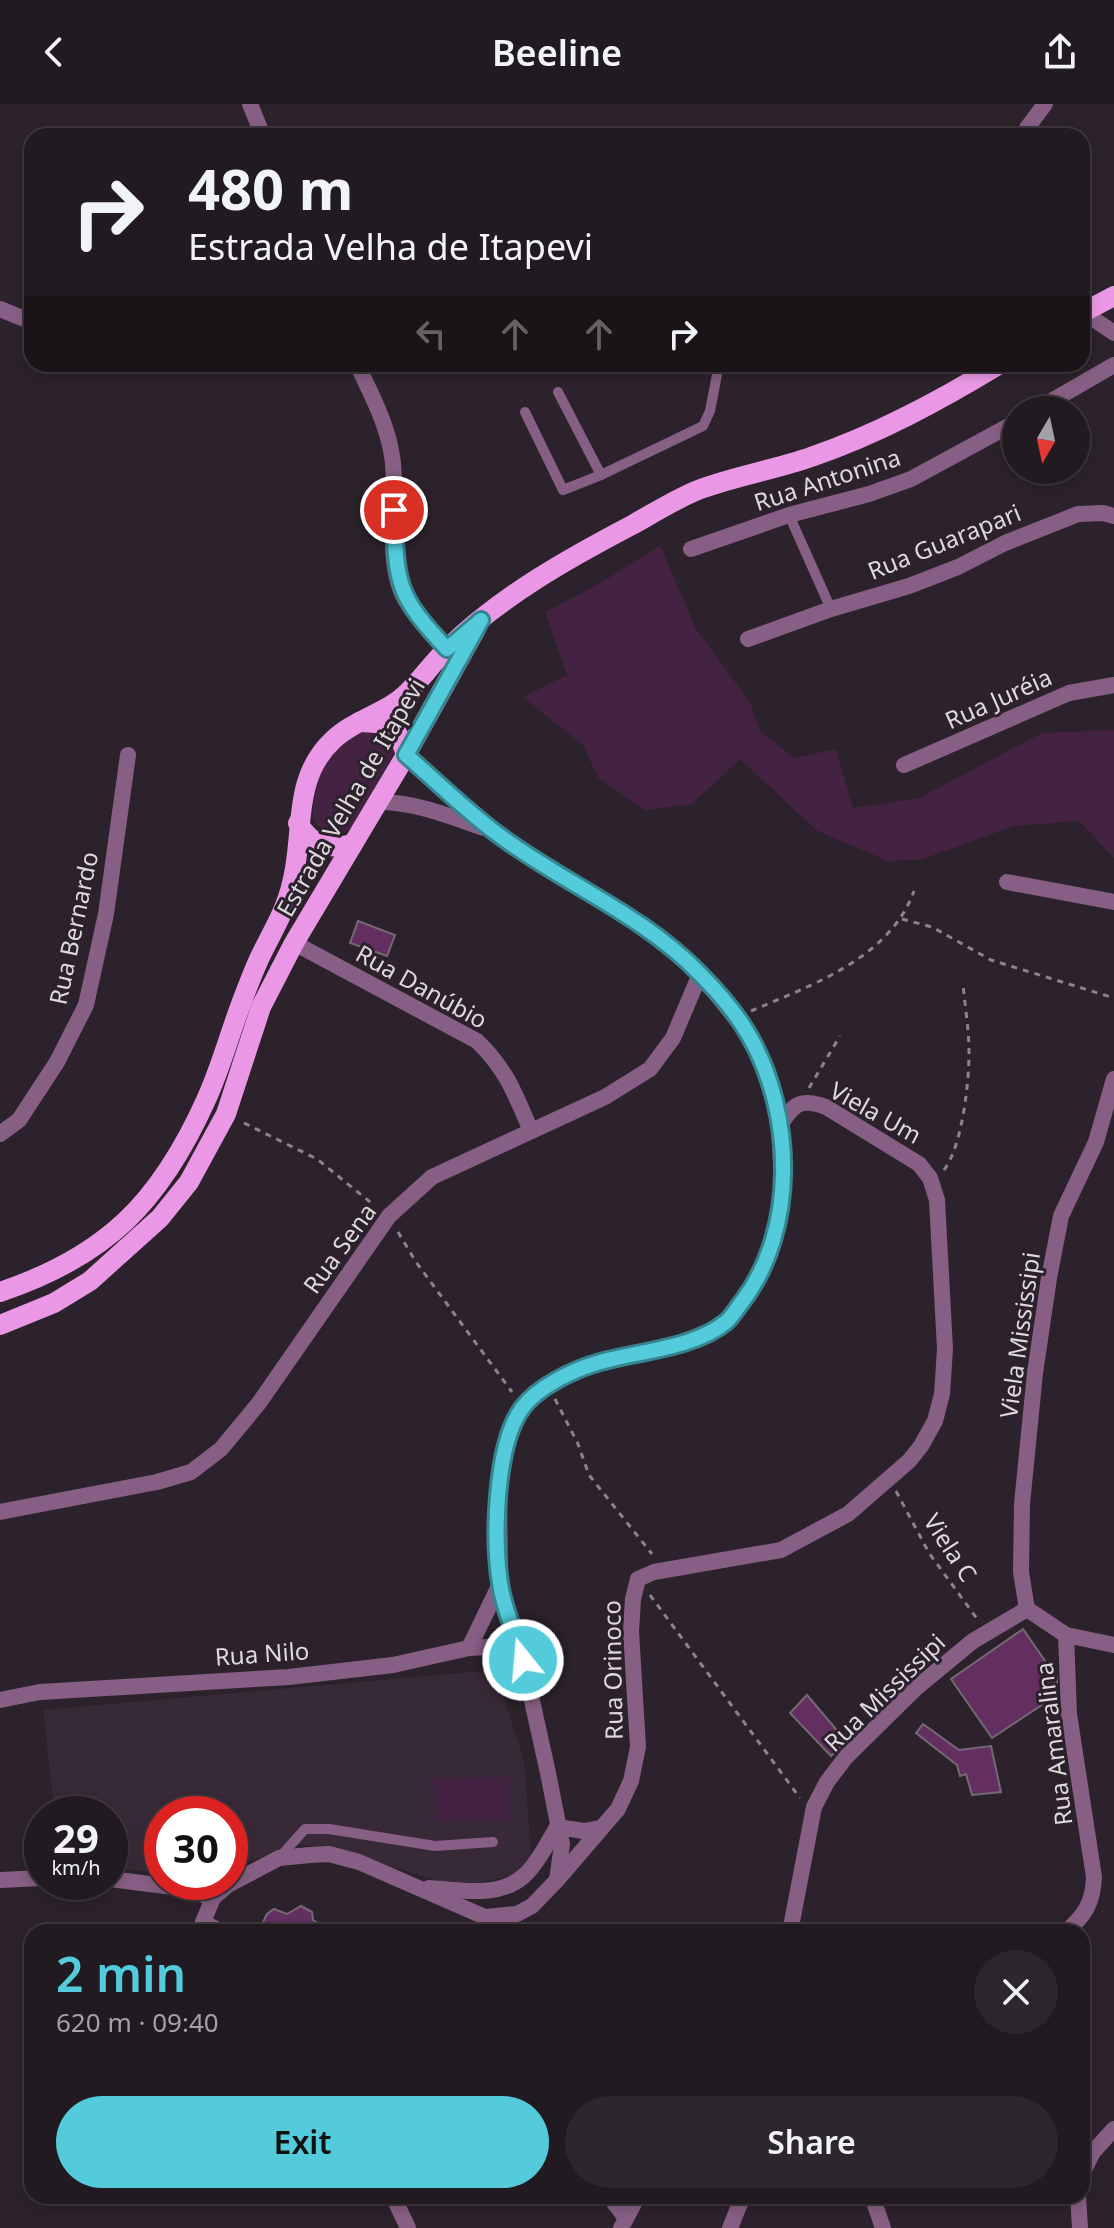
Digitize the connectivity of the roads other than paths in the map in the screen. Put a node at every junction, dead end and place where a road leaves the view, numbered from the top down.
1 (250, 104) edge
2 (1045, 104) edge
3 (260, 128) edge
4 (1027, 128) dead end
5 (1114, 296) edge
6 (0, 309) edge
7 (1090, 309) edge
8 (1090, 318) edge
9 (24, 319) edge
10 (1114, 333) edge
11 (1114, 365) edge
12 (361, 372) edge
13 (717, 372) edge
14 (986, 372) edge
15 (558, 392) dead end
16 (1060, 396) edge
17 (525, 412) dead end
18 (1002, 430) edge
19 (601, 475) junction
20 (789, 515) junction
21 (1114, 516) edge
22 (691, 549) dead end
23 (831, 609) junction
24 (481, 620) junction
25 (748, 639) dead end
26 (447, 649) junction
27 (1114, 685) edge
28 (359, 722) junction
29 (128, 755) dead end
30 (406, 755) junction
31 (904, 765) dead end
32 (378, 802) junction
33 (298, 823) junction
34 (496, 833) junction
35 (353, 844) junction
36 (1007, 882) dead end
37 (1114, 902) edge
38 (294, 943) junction
39 (700, 974) junction
40 (1114, 1079) edge
41 (779, 1127) junction
42 (531, 1131) junction
43 (0, 1134) edge
44 (934, 1193) joint
45 (0, 1292) edge
46 (0, 1325) edge
47 (0, 1512) edge
48 (500, 1584) junction
49 (1027, 1609) junction
50 (1066, 1635) junction
51 (1114, 1645) edge
52 (469, 1648) junction
53 (523, 1660) junction
54 (0, 1700) edge
55 (557, 1827) junction
56 (600, 1828) junction
57 (493, 1842) dead end
58 (279, 1858) junction
59 (248, 1874) edge
60 (24, 1879) edge
61 (0, 1880) edge
62 (557, 1880) junction
63 (416, 1887) junction
64 (212, 1900) edge
65 (204, 1924) edge
66 (792, 1924) edge
67 (1074, 1924) edge
68 (1114, 2129) edge
69 (1090, 2158) edge
70 (401, 2204) edge
71 (613, 2204) edge
72 (634, 2204) edge
73 (740, 2204) edge
74 (875, 2204) edge
75 (1078, 2204) edge
76 (623, 2223) edge
77 (408, 2228) edge
78 (730, 2228) edge
79 (883, 2228) edge
80 (1080, 2228) edge

1 - 3 street
2 - 4 street
5 - 7 main road
6 - 9 street
8 - 10 street
11 - 16 street
12 - 26 street
13 - 19 lane
14 - 24 main road
15 - 19 lane
17 - 19 lane
18 - 20 street, Rua Antonina
20 - 22 street, Rua Antonina
20 - 23 lane
21 - 23 street, Rua Guarapari
23 - 25 street, Rua Guarapari
24 - 26 main road, Estrada Velha de Itapevi
24 - 30 main road, Estrada Velha de Itapevi
26 - 28 main road, Estrada Velha de Itapevi
27 - 31 street, Rua Juréia
28 - 30 main road
28 - 33 main road, Estrada Velha de Itapevi
29 - 43 street, Rua Bernardo
30 - 32 main road, Estrada Velha de Itapevi
30 - 34 street
32 - 34 street
32 - 35 main road, Estrada Velha de Itapevi
33 - 35 main road
33 - 45 main road, Estrada Velha de Itapevi
34 - 39 street
35 - 38 main road, Estrada Velha de Itapevi
36 - 37 street
38 - 42 street, Rua Danúbio
38 - 46 main road, Estrada Velha de Itapevi
39 - 41 street
39 - 42 street, Rua Sena
40 - 49 street, Viela Mississipi
41 - 44 street, Viela Um
41 - 48 street
42 - 47 street, Rua Sena
44 - 56 street, Rua Orinoco
48 - 52 street
48 - 53 street
49 - 50 street
49 - 66 street, Rua Mississipi
50 - 51 street
50 - 67 street, Rua Amaralina
52 - 53 street, Rua Nilo
52 - 54 street, Rua Nilo
53 - 55 street
55 - 56 street
55 - 62 street
55 - 63 street
56 - 62 street, Rua Orinoco
57 - 58 lane
58 - 59 street, Rua Orinoco
58 - 63 street, Rua Orinoco
60 - 61 street
62 - 63 street, Rua Orinoco
64 - 65 street
68 - 69 street
70 - 77 street
71 - 76 street
72 - 76 street
73 - 78 street
74 - 79 street
75 - 80 street

